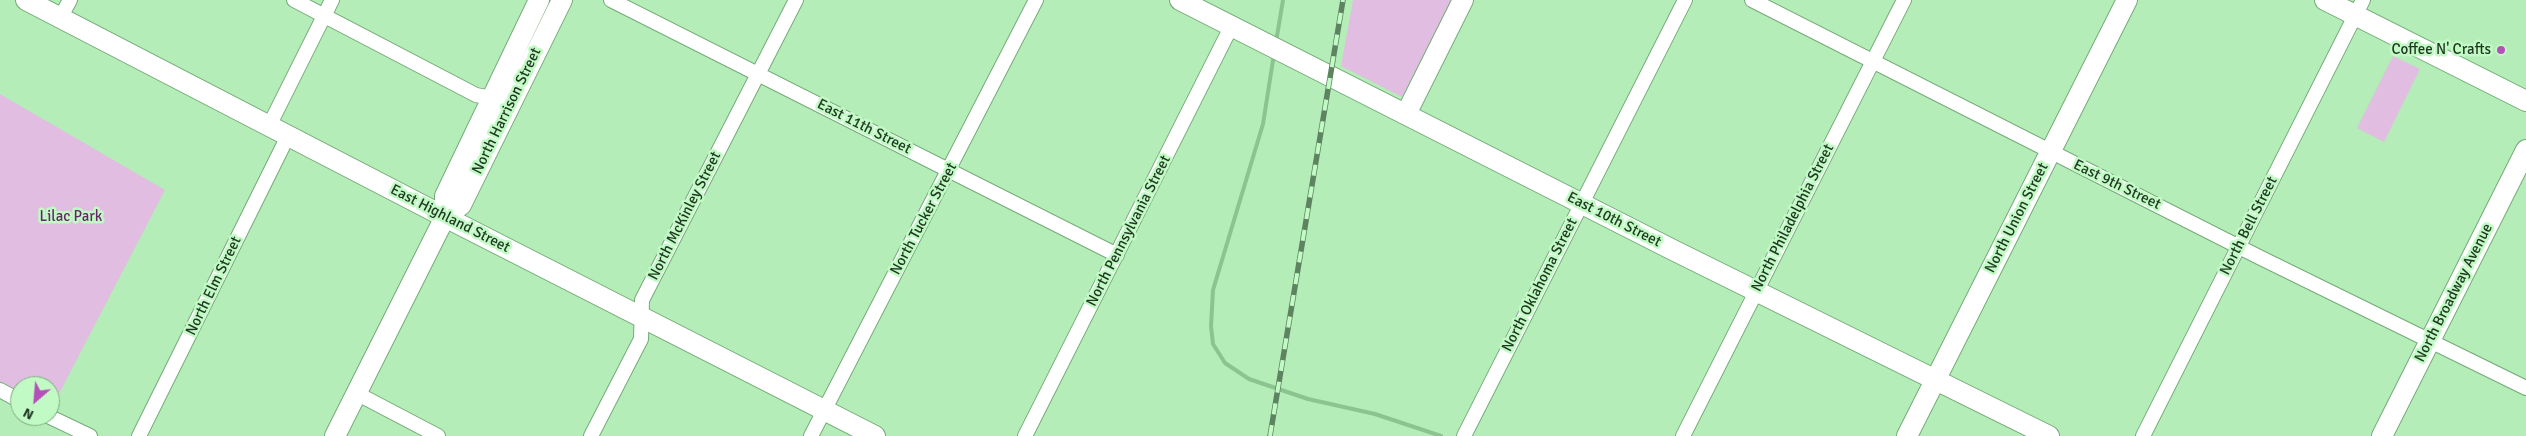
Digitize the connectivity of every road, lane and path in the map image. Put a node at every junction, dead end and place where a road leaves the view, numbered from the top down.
1 (26, 0) edge
2 (70, 0) edge
3 (294, 0) edge
4 (332, 0) edge
5 (539, 0) edge
6 (562, 0) edge
7 (611, 0) edge
8 (796, 0) edge
9 (1036, 0) edge
10 (1180, 0) edge
11 (1463, 0) edge
12 (1685, 0) edge
13 (1752, 0) edge
14 (1904, 0) edge
15 (2127, 0) edge
16 (2325, 0) edge
17 (2359, 8) edge
18 (324, 15) junction
19 (60, 18) junction
20 (1231, 26) junction
21 (1874, 60) junction
22 (758, 74) junction
23 (492, 98) junction
24 (2526, 101) edge
25 (1406, 114) junction
26 (269, 126) junction
27 (288, 136) junction
28 (2526, 150) edge
29 (2050, 152) junction
30 (950, 170) junction
31 (1581, 203) junction
32 (445, 217) junction
33 (2239, 246) junction
34 (1117, 255) junction
35 (1756, 291) junction
36 (641, 315) junction
37 (2430, 340) junction
38 (1935, 380) junction
39 (2526, 388) edge
40 (356, 393) junction
41 (824, 410) junction
42 (60, 422) edge
43 (90, 436) edge
44 (140, 436) edge
45 (334, 436) edge
46 (438, 436) edge
47 (591, 436) edge
48 (811, 436) edge
49 (875, 436) edge
50 (1025, 436) edge
51 (1464, 436) edge
52 (1683, 436) edge
53 (1906, 436) edge
54 (2049, 436) edge
55 (2143, 436) edge
56 (2382, 436) edge

1 - 19 street, East Highland Street
2 - 19 street
3 - 18 street
4 - 18 street
5 - 23 street, North Harrison Street
6 - 32 street, North Harrison Street
7 - 22 street, East 11th Street
8 - 22 street, North McKinley Street
9 - 30 street, North Tucker Street
10 - 20 street, East 10th Street
11 - 25 street
12 - 31 street, North Oklahoma Street
13 - 21 street, East 9th Street
14 - 21 street, North Philadelphia Street
15 - 29 street, North Union Street
16 - 17 street
17 - 24 street
17 - 33 street, North Bell Street
18 - 23 street
18 - 26 street
19 - 26 street, East Highland Street
20 - 25 street, East 10th Street
20 - 34 street, North Pennsylvania Street
21 - 29 street, East 9th Street
21 - 35 street, North Philadelphia Street
22 - 30 street, East 11th Street
22 - 36 street, North McKinley Street
23 - 32 street, North Harrison Street
25 - 31 street, East 10th Street
26 - 27 street, East Highland Street
27 - 32 street, East Highland Street
27 - 44 street, North Elm Street
28 - 37 street, North Broadway Avenue
29 - 33 street, East 9th Street
29 - 38 street, North Union Street
30 - 34 street, East 11th Street
30 - 41 street, North Tucker Street
31 - 35 street, East 10th Street
31 - 51 street, North Oklahoma Street
32 - 36 street, East Highland Street
32 - 40 street, North Harrison Street
33 - 37 street, East 9th Street
33 - 55 street, North Bell Street
34 - 50 street, North Pennsylvania Street
35 - 38 street, East 10th Street
35 - 52 street, North Philadelphia Street
36 - 41 street, East Highland Street
36 - 47 street, North McKinley Street
37 - 39 street, East 9th Street
37 - 56 street, North Broadway Avenue
38 - 53 street, North Union Street
38 - 54 street, East 10th Street
40 - 45 street, North Harrison Street
40 - 46 street
41 - 48 street, North Tucker Street
41 - 49 street, East Highland Street
42 - 43 street

